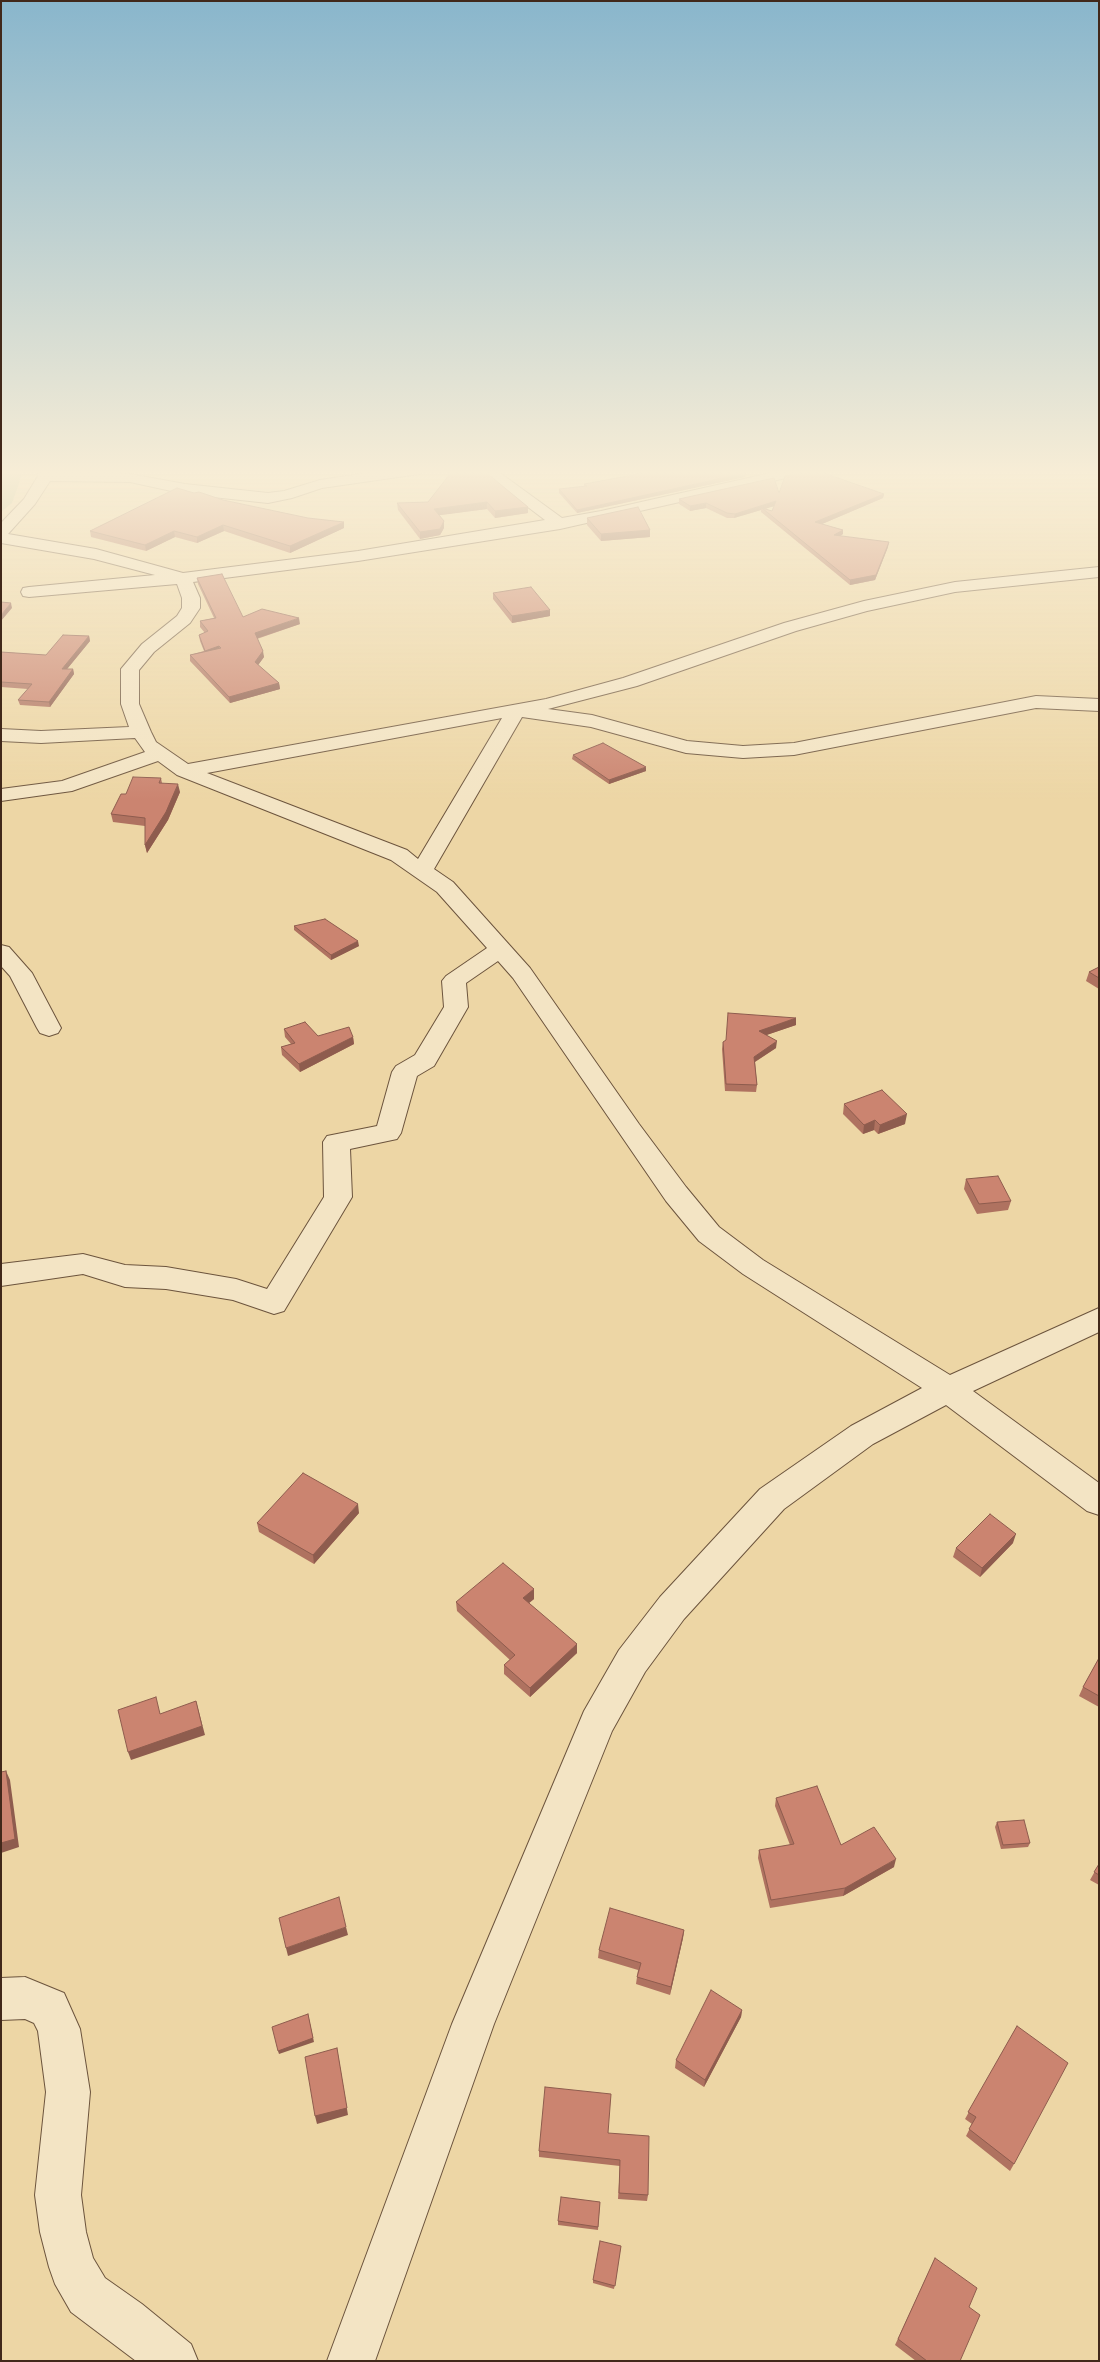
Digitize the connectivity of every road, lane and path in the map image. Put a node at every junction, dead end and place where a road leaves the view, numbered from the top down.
1 (159, 580) edge
2 (184, 580) edge
3 (1020, 580) edge
4 (29, 592) dead end
5 (1099, 705) edge
6 (516, 711) junction
7 (141, 732) junction
8 (1, 735) edge
9 (160, 754) junction
10 (184, 770) junction
11 (1, 795) edge
12 (422, 872) junction
13 (500, 950) junction
14 (1, 952) edge
15 (49, 1028) dead end
16 (1, 1275) edge
17 (1099, 1319) edge
18 (948, 1389) junction
19 (1099, 1501) edge
20 (1, 1999) edge
21 (174, 2361) edge
22 (351, 2361) edge

1 - 4 street
2 - 7 street
3 - 6 street
5 - 6 street
6 - 10 street
6 - 12 street
7 - 8 street
7 - 9 street
9 - 10 street
9 - 11 street
10 - 12 street
12 - 13 street
13 - 16 street
13 - 18 street
14 - 15 street
17 - 18 street
18 - 19 street
18 - 22 street
20 - 21 street

